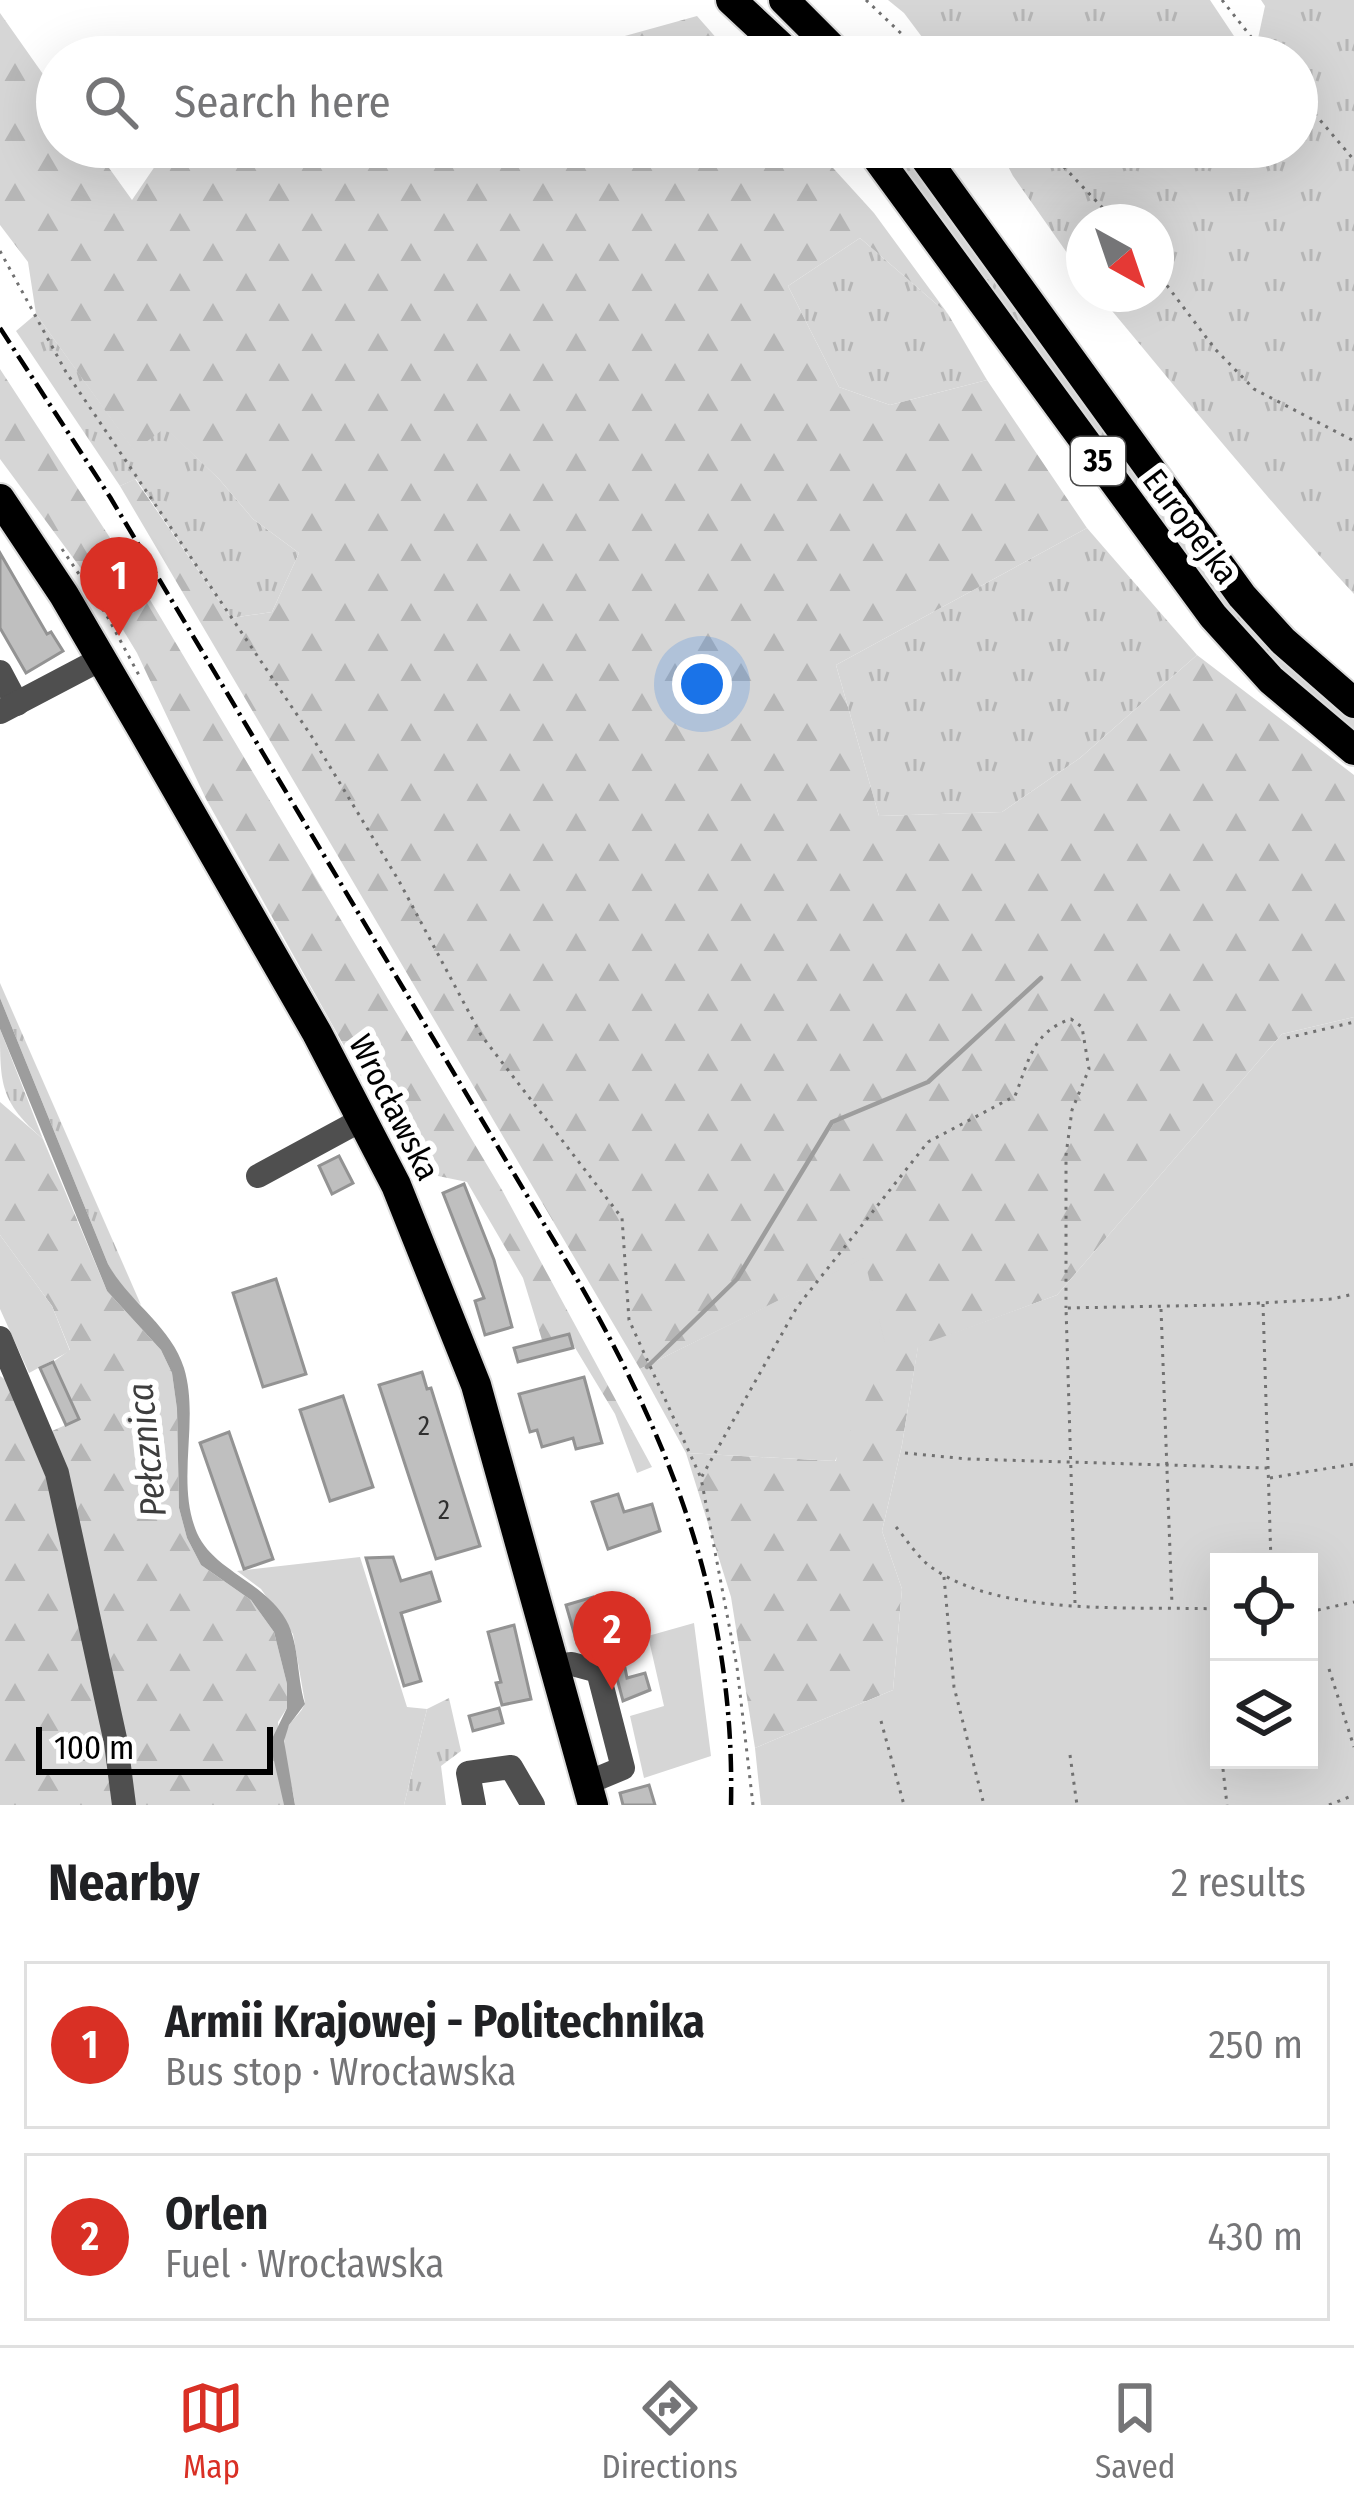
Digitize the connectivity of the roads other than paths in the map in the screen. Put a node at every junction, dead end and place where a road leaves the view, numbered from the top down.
1 (731, 0) edge
2 (784, 0) edge
3 (769, 36) edge
4 (820, 36) edge
5 (884, 168) edge
6 (932, 168) edge
7 (0, 499) edge
8 (117, 658) junction
9 (0, 672) edge
10 (1354, 703) edge
11 (9, 708) edge
12 (1354, 750) edge
13 (363, 1119) junction
14 (258, 1176) dead end
15 (0, 1338) edge
16 (590, 1794) edge
17 (124, 1805) edge
18 (474, 1805) edge
19 (533, 1805) edge

1 - 3 main road
2 - 4 main road
5 - 12 main road, Europejka / 35
6 - 10 main road, Europejka / 35
7 - 8 main road, Wrocławska
8 - 11 street
8 - 13 main road, Wrocławska
9 - 11 street
13 - 14 street
13 - 16 main road, Wrocławska
15 - 17 street
18 - 19 street

